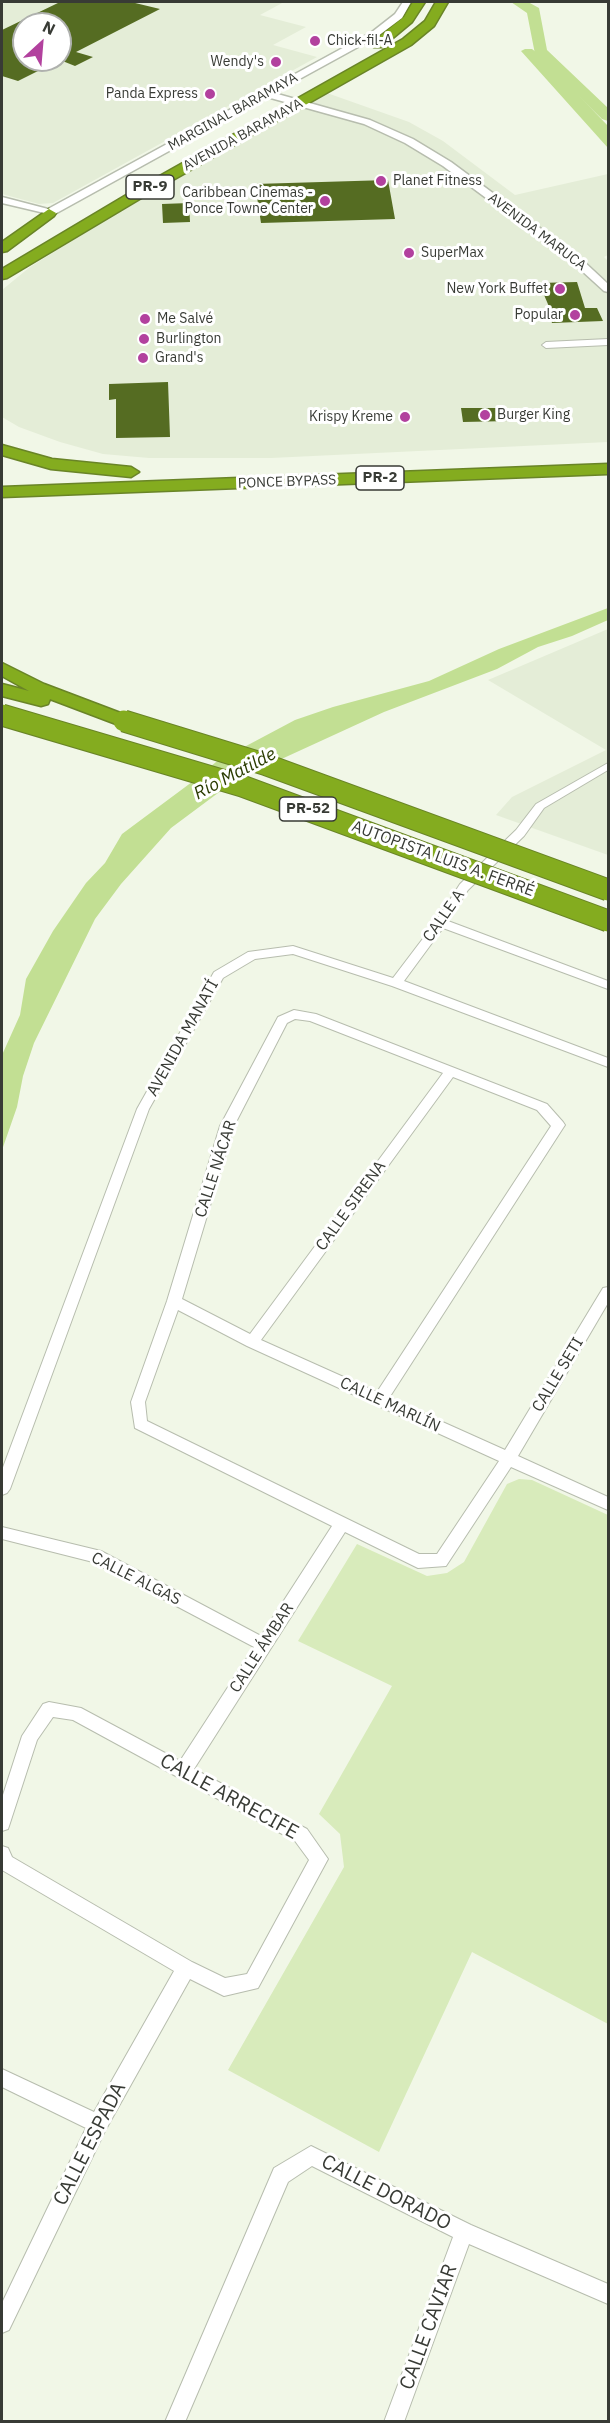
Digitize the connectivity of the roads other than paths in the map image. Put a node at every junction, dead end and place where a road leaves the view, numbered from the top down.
1 (419, 2) edge
2 (442, 2) edge
3 (408, 4) edge
4 (266, 94) joint
5 (292, 95) junction
6 (2, 200) edge
7 (49, 213) junction
8 (2, 248) edge
9 (2, 260) edge
10 (600, 266) dead end
11 (2, 275) edge
12 (609, 289) edge
13 (609, 342) edge
14 (546, 345) dead end
15 (2, 450) edge
16 (609, 453) edge
17 (609, 469) edge
18 (131, 472) junction
19 (2, 476) edge
20 (68, 489) junction
21 (2, 492) edge
22 (2, 506) edge
23 (2, 669) edge
24 (2, 690) edge
25 (2, 715) edge
26 (124, 721) junction
27 (609, 766) edge
28 (609, 890) edge
29 (609, 921) edge
30 (441, 923) junction
31 (396, 983) junction
32 (609, 985) edge
33 (609, 1063) edge
34 (451, 1071) junction
35 (609, 1292) edge
36 (174, 1301) junction
37 (252, 1342) junction
38 (380, 1400) junction
39 (508, 1459) junction
40 (2, 1490) edge
41 (609, 1504) edge
42 (342, 1524) junction
43 (2, 1533) edge
44 (264, 1645) junction
45 (183, 1771) junction
46 (2, 1823) edge
47 (2, 1854) edge
48 (186, 1968) junction
49 (2, 2078) edge
50 (98, 2124) junction
51 (464, 2232) junction
52 (609, 2294) edge
53 (2, 2323) edge
54 (175, 2421) edge
55 (394, 2421) edge

1 - 5 highway, AVENIDA BARAMAYA / PR-9
2 - 5 highway, AVENIDA BARAMAYA / PR-9
3 - 5 street, MARGINAL BARAMAYA
4 - 5 street, AVENIDA MARUCA
4 - 7 street, MARGINAL BARAMAYA
5 - 9 highway, AVENIDA BARAMAYA / PR-9
5 - 10 street, AVENIDA MARUCA
5 - 11 highway, AVENIDA BARAMAYA / PR-9
5 - 12 street, AVENIDA MARUCA
6 - 7 street
7 - 8 highway
13 - 14 street
15 - 18 highway
16 - 18 highway, PONCE BYPASS / PR-2
17 - 20 highway, PONCE BYPASS / PR-2
18 - 19 highway, PONCE BYPASS / PR-2
20 - 21 highway, PONCE BYPASS / PR-2
20 - 22 highway
23 - 26 highway
24 - 26 highway, AUTOPISTA LUIS A. FERRÉ / PR-52
25 - 29 highway, AUTOPISTA LUIS A. FERRÉ / PR-52, bridge
26 - 28 highway, AUTOPISTA LUIS A. FERRÉ / PR-52, bridge
27 - 30 street, CALLE A
30 - 31 street, CALLE A
30 - 32 street
31 - 33 street, AVENIDA MANATÍ
31 - 40 street, AVENIDA MANATÍ
34 - 36 street, CALLE NÁCAR
34 - 37 street, CALLE SIRENA
34 - 38 street, CALLE NÁCAR
35 - 39 street, CALLE SETI
36 - 37 street, CALLE MARLÍN
36 - 42 street, CALLE NÁCAR
37 - 38 street, CALLE MARLÍN
38 - 39 street, CALLE MARLÍN
39 - 41 street, CALLE MARLÍN
39 - 42 street, CALLE NÁCAR
42 - 44 street, CALLE ÁMBAR
43 - 44 street, CALLE ALGAS
44 - 45 street, CALLE ÁMBAR
45 - 46 street, CALLE ARRECIFE
45 - 48 street, CALLE ARRECIFE
47 - 48 street, CALLE ARRECIFE
48 - 50 street, CALLE ESPADA
49 - 50 street
50 - 53 street, CALLE ESPADA
51 - 52 street, CALLE DORADO
51 - 54 street, CALLE DORADO
51 - 55 street, CALLE CAVIAR

